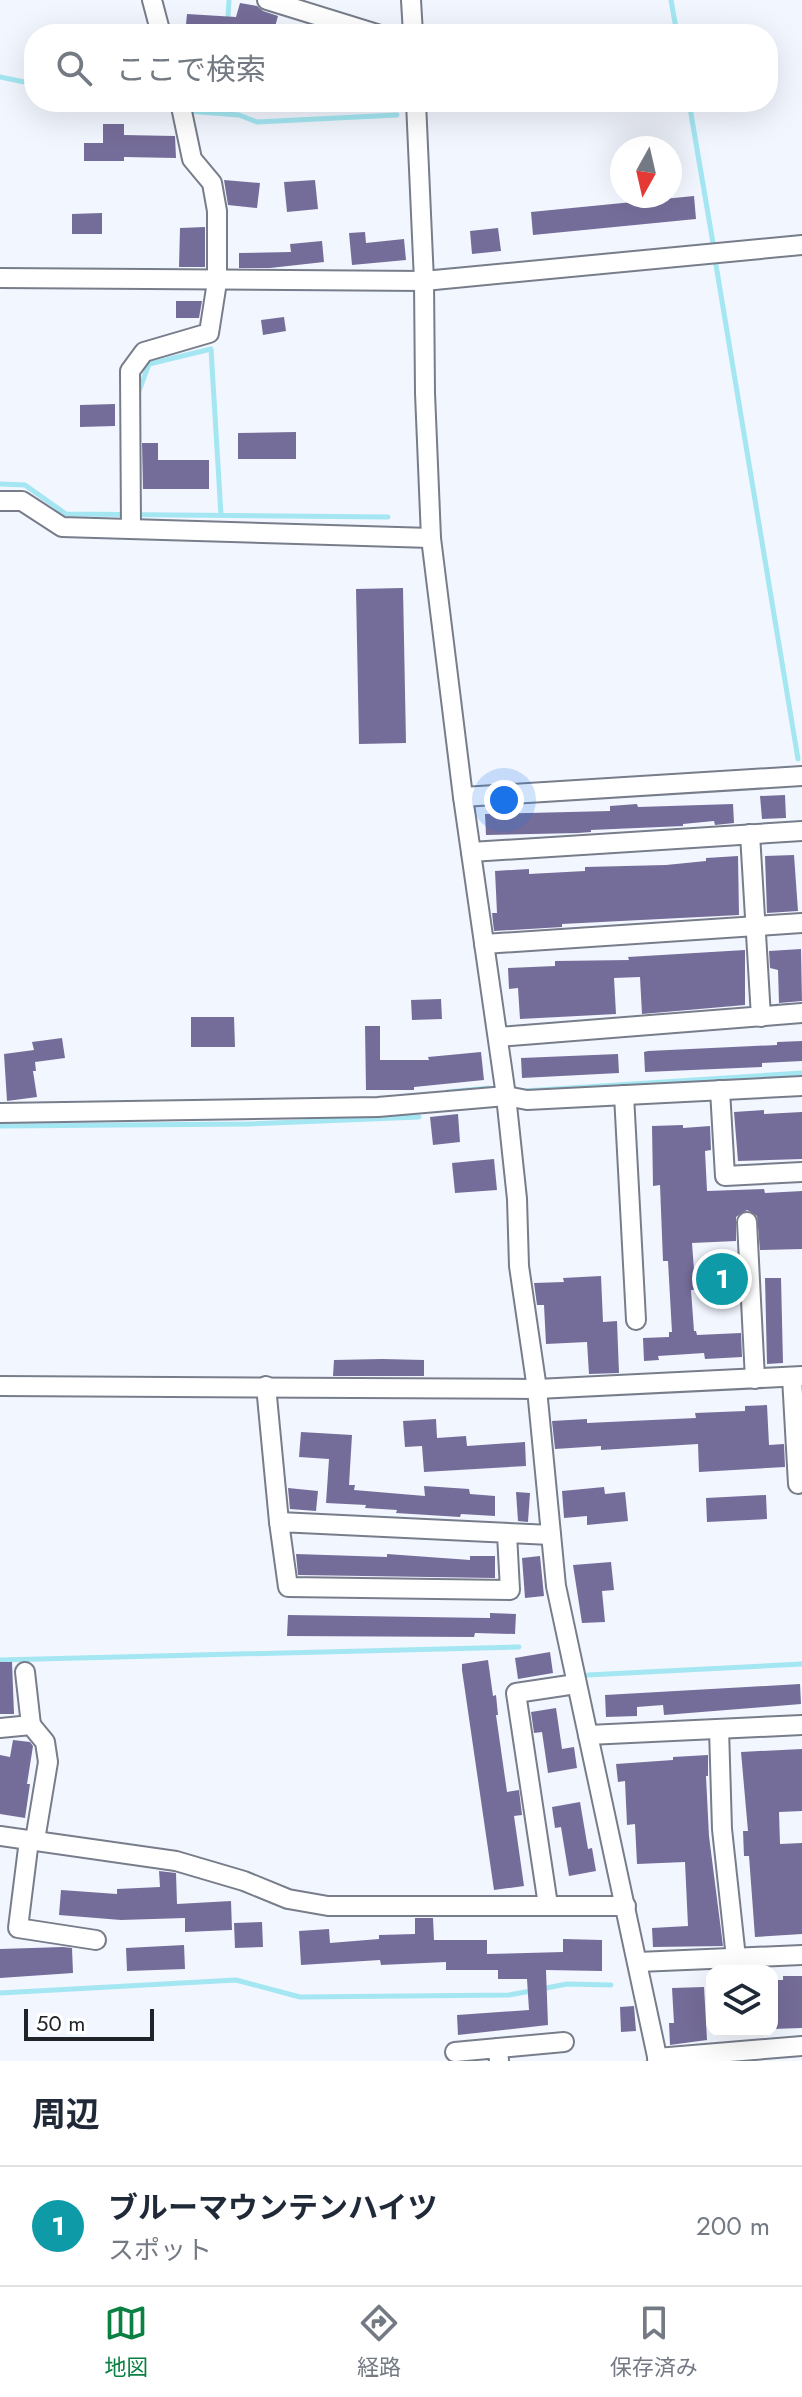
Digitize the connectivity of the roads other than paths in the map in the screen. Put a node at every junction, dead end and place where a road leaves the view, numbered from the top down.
1 (152, 0) edge
2 (267, 0) edge
3 (411, 0) edge
4 (158, 24) edge
5 (345, 24) edge
6 (412, 24) edge
7 (182, 112) edge
8 (416, 112) edge
9 (802, 245) edge
10 (0, 278) edge
11 (424, 281) junction
12 (217, 282) junction
13 (0, 501) edge
14 (131, 529) junction
15 (431, 538) junction
16 (802, 776) edge
17 (463, 797) junction
18 (802, 831) edge
19 (750, 834) junction
20 (471, 852) junction
21 (802, 923) edge
22 (755, 926) junction
23 (484, 944) junction
24 (802, 1013) edge
25 (761, 1017) junction
26 (498, 1037) junction
27 (802, 1086) edge
28 (720, 1090) junction
29 (624, 1095) junction
30 (506, 1096) junction
31 (0, 1113) edge
32 (802, 1172) edge
33 (747, 1222) dead end
34 (636, 1320) dead end
35 (797, 1377) edge
36 (755, 1379) junction
37 (0, 1386) edge
38 (266, 1386) junction
39 (537, 1389) junction
40 (798, 1484) dead end
41 (279, 1522) junction
42 (507, 1534) junction
43 (551, 1535) junction
44 (25, 1672) dead end
45 (576, 1684) junction
46 (31, 1725) junction
47 (802, 1725) edge
48 (0, 1728) edge
49 (719, 1729) junction
50 (588, 1735) junction
51 (0, 1836) edge
52 (32, 1840) junction
53 (548, 1905) junction
54 (626, 1906) junction
55 (96, 1940) dead end
56 (802, 1955) edge
57 (736, 1958) junction
58 (638, 1962) junction
59 (564, 2042) dead end
60 (802, 2046) edge
61 (455, 2052) dead end
62 (498, 2054) edge
63 (657, 2059) edge

1 - 4 street
2 - 5 street
3 - 6 street
7 - 12 street
8 - 11 street
9 - 11 street
10 - 12 street
11 - 12 street
11 - 15 street
12 - 14 street
13 - 14 street
14 - 15 street
15 - 17 street
16 - 17 street
17 - 20 street
18 - 19 street
19 - 20 street
19 - 22 street
20 - 23 street
21 - 22 street
22 - 23 street
22 - 25 street
23 - 26 street
24 - 25 street
25 - 26 street
26 - 30 street
27 - 28 street
28 - 29 street
28 - 32 street
29 - 30 street
29 - 34 street
30 - 31 street
30 - 39 street
33 - 36 street
35 - 36 street
35 - 40 street
36 - 39 street
37 - 38 street
38 - 39 street
38 - 41 street
39 - 43 street
41 - 42 street
41 - 42 street
42 - 43 street
43 - 45 street
44 - 46 street
45 - 50 street
45 - 53 street
46 - 48 street
46 - 52 street
47 - 49 street
49 - 50 street
49 - 57 street
50 - 54 street
51 - 52 street
52 - 53 street
52 - 55 street
53 - 54 street
54 - 58 street
56 - 57 street
57 - 58 street
58 - 63 street
59 - 62 street
60 - 63 street
61 - 62 street

